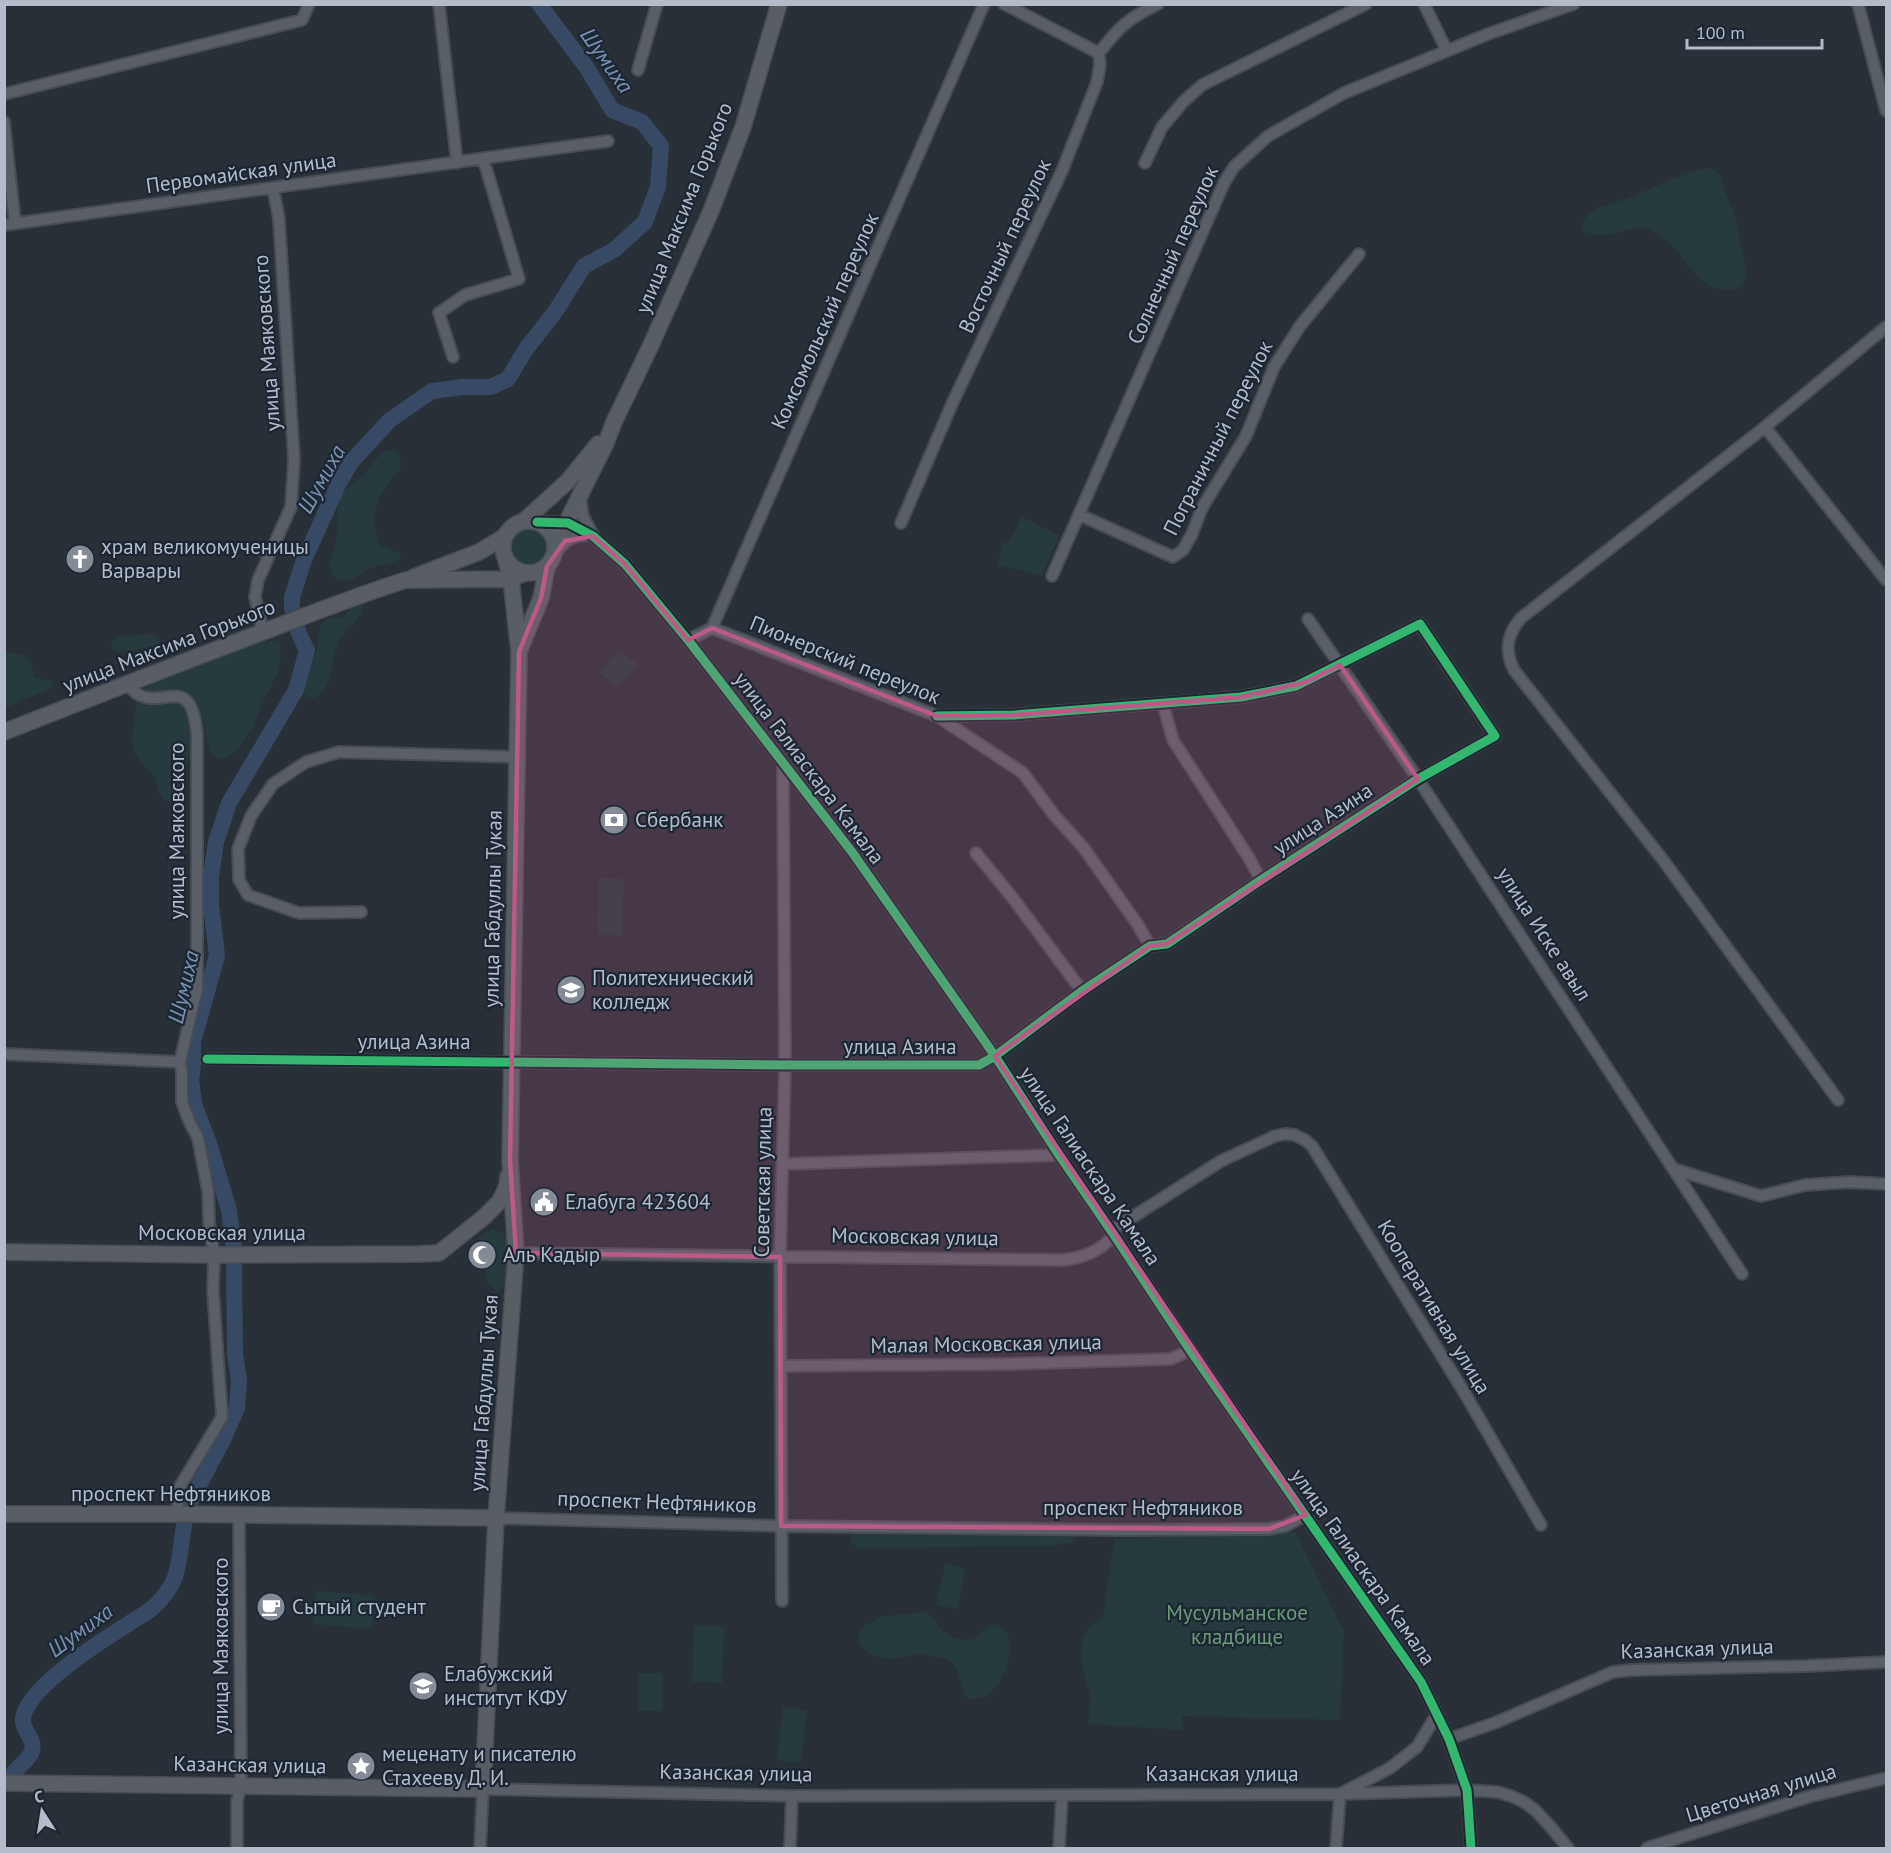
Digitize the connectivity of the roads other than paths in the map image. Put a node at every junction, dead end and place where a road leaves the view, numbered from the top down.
1 (309, 4) edge
2 (439, 4) edge
3 (657, 4) edge
4 (779, 4) edge
5 (984, 4) edge
6 (1004, 4) edge
7 (1158, 4) edge
8 (1366, 4) edge
9 (1424, 4) edge
10 (1574, 4) edge
11 (1858, 4) edge
12 (1447, 51) junction
13 (1098, 53) junction
14 (638, 70) dead end
15 (4, 93) edge
16 (1887, 111) edge
17 (4, 122) edge
18 (608, 141) dead end
19 (482, 159) junction
20 (457, 163) junction
21 (1145, 163) dead end
22 (273, 188) junction
23 (10, 224) edge
24 (1359, 254) dead end
25 (1887, 327) edge
26 (453, 357) dead end
27 (614, 422) junction
28 (1765, 427) junction
29 (579, 495) junction
30 (1080, 515) junction
31 (531, 521) junction
32 (568, 523) junction
33 (901, 523) dead end
34 (593, 536) junction
35 (504, 537) junction
36 (552, 556) junction
37 (518, 576) junction
38 (1052, 576) dead end
39 (406, 580) junction
40 (1887, 580) edge
41 (1308, 619) dead end
42 (712, 628) junction
43 (263, 632) junction
44 (688, 640) junction
45 (519, 652) junction
46 (1340, 665) junction
47 (128, 684) junction
48 (1163, 704) junction
49 (937, 716) junction
50 (4, 732) edge
51 (517, 757) junction
52 (783, 763) junction
53 (1418, 779) junction
54 (976, 853) dead end
55 (1261, 880) junction
56 (361, 912) dead end
57 (1150, 946) junction
58 (1082, 991) junction
59 (4, 1054) edge
60 (995, 1056) junction
61 (207, 1059) dead end
62 (511, 1061) junction
63 (180, 1062) junction
64 (785, 1065) junction
65 (1838, 1100) dead end
66 (1275, 1136) joint
67 (1059, 1155) junction
68 (510, 1161) junction
69 (783, 1164) junction
70 (1674, 1169) junction
71 (1887, 1184) edge
72 (484, 1217) junction
73 (1114, 1234) junction
74 (516, 1235) junction
75 (4, 1252) edge
76 (516, 1253) junction
77 (214, 1255) junction
78 (780, 1257) junction
79 (1742, 1274) dead end
80 (1190, 1350) junction
81 (782, 1366) junction
82 (4, 1514) edge
83 (177, 1514) junction
84 (239, 1515) junction
85 (1306, 1515) junction
86 (496, 1518) junction
87 (1541, 1525) dead end
88 (781, 1526) junction
89 (782, 1602) dead end
90 (1887, 1662) edge
91 (1437, 1714) junction
92 (1449, 1739) junction
93 (1887, 1778) edge
94 (4, 1783) edge
95 (241, 1786) junction
96 (483, 1789) junction
97 (1467, 1790) junction
98 (1340, 1794) junction
99 (1062, 1795) junction
100 (792, 1796) junction
101 (237, 1848) edge
102 (480, 1848) edge
103 (790, 1848) edge
104 (1059, 1848) edge
105 (1336, 1848) edge
106 (1471, 1848) edge
107 (1568, 1848) edge
108 (1647, 1848) edge

1 - 15 street
2 - 20 street
3 - 14 street
4 - 27 main road, улица Максима Горького
5 - 42 street, Комсомольский переулок
6 - 13 street
7 - 13 street
8 - 21 street
9 - 12 street
10 - 12 street, Солнечный переулок
11 - 16 street
12 - 30 street, Солнечный переулок
13 - 33 street, Восточный переулок
17 - 23 street
18 - 19 street, Первомайская улица
19 - 20 street, Первомайская улица
19 - 26 street
20 - 22 street, Первомайская улица
22 - 23 street, Первомайская улица
22 - 43 street, улица Маяковского
24 - 30 street, Пограничный переулок
25 - 28 street
27 - 29 main road, улица Максима Горького
27 - 31 main road, улица Максима Горького
28 - 40 street
28 - 65 street
29 - 32 main road, улица Максима Горького
29 - 34 street
30 - 38 street, Солнечный переулок
31 - 32 street, улица Галиаскара Камала
31 - 35 main road, улица Максима Горького
31 - 36 main road
32 - 34 street, улица Галиаскара Камала
32 - 36 main road, улица Максима Горького
34 - 36 street
34 - 44 street, улица Галиаскара Камала
35 - 37 main road
35 - 39 main road, улица Максима Горького
36 - 37 main road, улица Максима Горького
36 - 45 main road, улица Габдуллы Тукая
37 - 39 main road, улица Максима Горького
37 - 45 main road, улица Габдуллы Тукая
39 - 43 main road, улица Максима Горького
41 - 46 street, улица Иске авыл
42 - 44 street
42 - 49 street, Пионерский переулок
43 - 47 main road, улица Максима Горького
44 - 52 street, улица Галиаскара Камала
45 - 51 main road, улица Габдуллы Тукая
46 - 48 street
46 - 53 street, улица Иске авыл
46 - 53 street, улица Азина
47 - 50 main road, улица Максима Горького
47 - 63 street, улица Маяковского
48 - 49 street
48 - 55 street
49 - 57 street, Пионерский переулок
51 - 56 street
51 - 62 main road, улица Габдуллы Тукая
52 - 60 street, улица Галиаскара Камала
52 - 64 street, Советская улица
53 - 55 street, улица Азина
53 - 70 street, улица Иске авыл
54 - 58 street
55 - 57 street, улица Азина
57 - 58 street, улица Азина
58 - 60 street, улица Азина
59 - 63 street
60 - 64 street, улица Азина
60 - 67 street, улица Галиаскара Камала
61 - 62 street, улица Азина
62 - 64 street, улица Азина
62 - 68 main road, улица Габдуллы Тукая
63 - 77 street, улица Маяковского
64 - 69 street, Советская улица
66 - 73 street, Московская улица
66 - 87 street, Кооперативная улица
67 - 69 street
67 - 73 street, улица Галиаскара Камала
68 - 72 main road
68 - 74 main road, улица Габдуллы Тукая
69 - 78 street, Советская улица
70 - 71 street
70 - 79 street, улица Иске авыл
72 - 74 main road
72 - 77 main road, Московская улица
73 - 78 street, Московская улица
73 - 80 street, улица Галиаскара Камала
74 - 76 main road, улица Габдуллы Тукая
75 - 77 main road, Московская улица
76 - 78 street, Московская улица
76 - 86 main road, улица Габдуллы Тукая
77 - 83 street, улица Маяковского
78 - 81 street, Советская улица
80 - 81 street, Малая Московская улица
80 - 85 street, улица Галиаскара Камала
81 - 88 street, Советская улица
82 - 83 main road, проспект Нефтяников
83 - 84 main road, проспект Нефтяников
84 - 86 main road, проспект Нефтяников
84 - 95 street, улица Маяковского
85 - 88 street, проспект Нефтяников
85 - 91 street, улица Галиаскара Камала
86 - 88 street, проспект Нефтяников
86 - 96 main road, улица Габдуллы Тукая
88 - 89 street, Советская улица
90 - 92 street, Казанская улица
91 - 92 street, улица Галиаскара Камала
91 - 98 street
92 - 97 street, улица Галиаскара Камала
93 - 108 street, Цветочная улица
94 - 95 main road, Казанская улица
95 - 96 main road, Казанская улица
95 - 101 street, улица Маяковского
96 - 100 street, Казанская улица
96 - 102 street, улица Габдуллы Тукая
97 - 98 street, Казанская улица
97 - 106 street, улица Галиаскара Камала
97 - 107 street, Казанская улица
98 - 99 street, Казанская улица
98 - 105 street
99 - 100 street, Казанская улица
99 - 104 street
100 - 103 street

